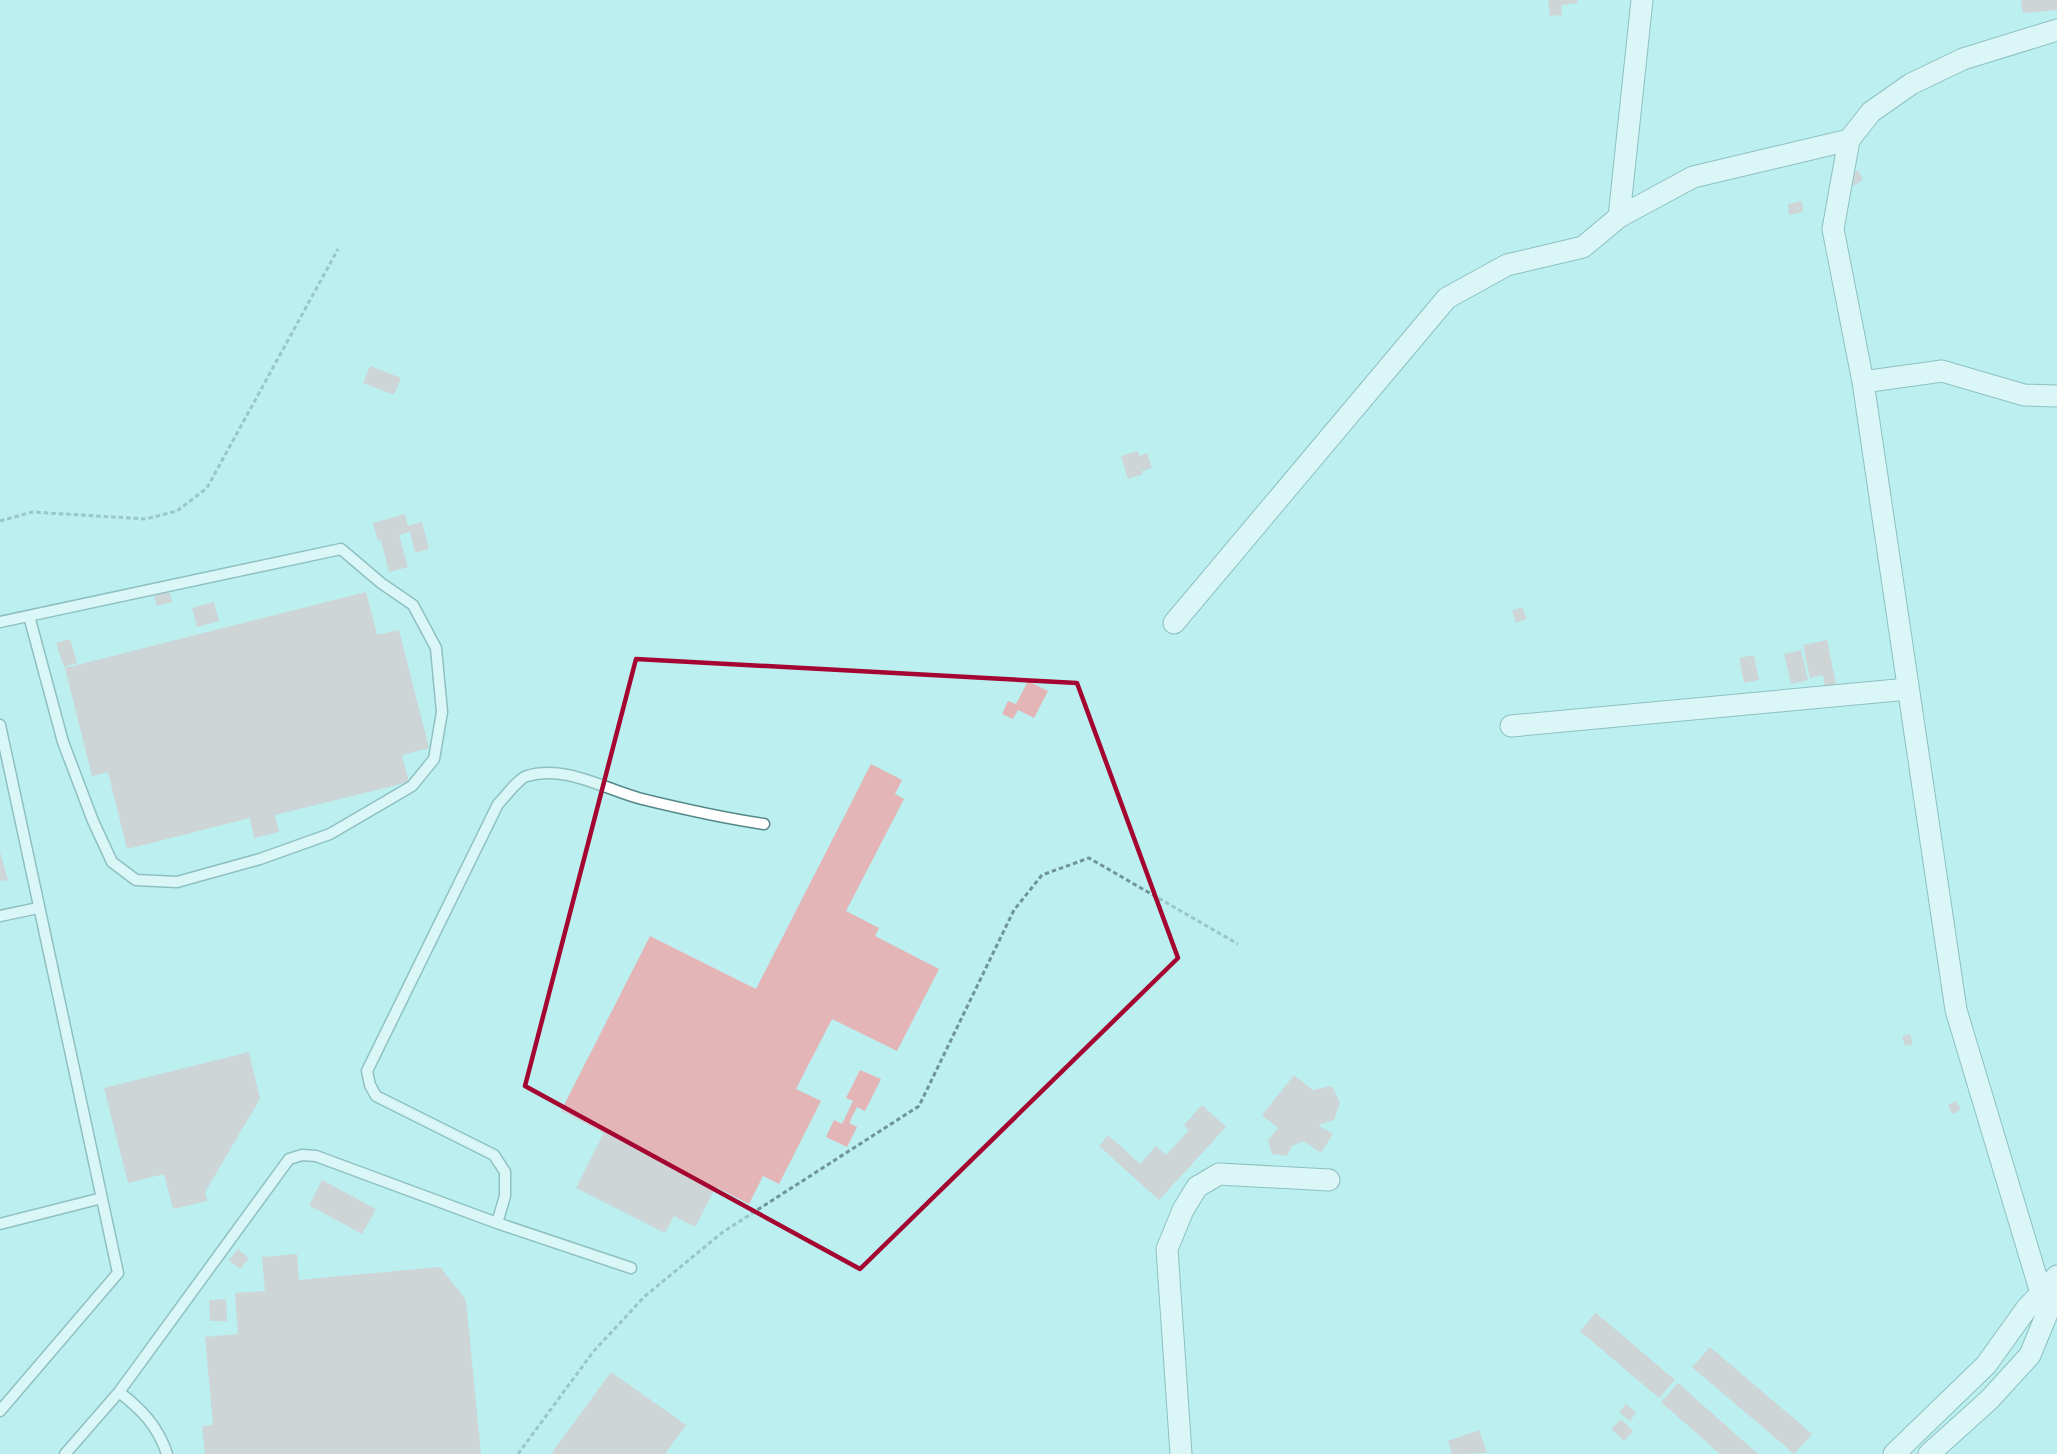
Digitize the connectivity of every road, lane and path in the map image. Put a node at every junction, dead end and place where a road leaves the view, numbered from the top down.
1 (1642, 0) edge
2 (2057, 30) edge
3 (1849, 140) junction
4 (1619, 217) junction
5 (338, 249) dead end
6 (1863, 382) junction
7 (2057, 396) edge
8 (0, 522) edge
9 (29, 616) junction
10 (0, 622) edge
11 (1174, 622) dead end
12 (1908, 689) junction
13 (0, 725) edge
14 (1512, 726) dead end
15 (764, 824) dead end
16 (38, 908) junction
17 (0, 916) edge
18 (1238, 944) dead end
19 (1329, 1180) dead end
20 (102, 1198) junction
21 (497, 1223) junction
22 (0, 1224) edge
23 (631, 1268) dead end
24 (2057, 1276) edge
25 (2041, 1293) junction
26 (119, 1392) junction
27 (0, 1411) edge
28 (65, 1454) edge
29 (166, 1454) edge
30 (518, 1454) edge
31 (1181, 1454) edge
32 (1894, 1454) edge
33 (1929, 1454) edge

1 - 4 street
2 - 3 street
3 - 4 street
3 - 6 street
4 - 11 street
5 - 8 path
6 - 7 street
6 - 12 street
9 - 9 lane
9 - 10 lane
12 - 14 street
12 - 25 street
13 - 16 lane
15 - 21 lane
16 - 17 lane
16 - 20 lane
18 - 30 path
19 - 31 street
20 - 22 lane
20 - 27 lane
21 - 23 lane
21 - 26 lane
24 - 25 street
24 - 33 street
25 - 32 street
26 - 28 lane
26 - 29 lane

